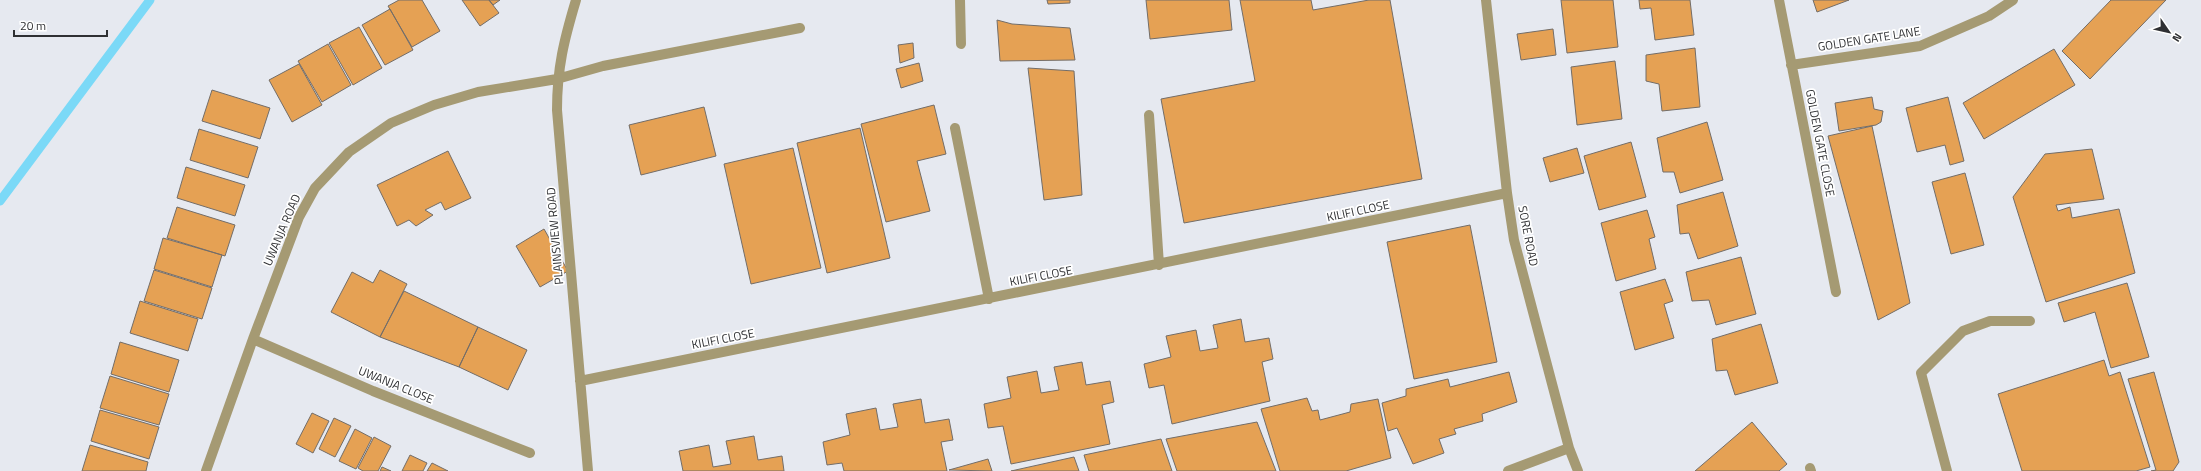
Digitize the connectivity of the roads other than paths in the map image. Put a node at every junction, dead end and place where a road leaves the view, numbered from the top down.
1 (576, 0) edge
2 (960, 0) edge
3 (1486, 0) edge
4 (1779, 0) edge
5 (2013, 0) edge
6 (800, 28) dead end
7 (961, 44) dead end
8 (1791, 65) junction
9 (557, 79) junction
10 (1149, 115) dead end
11 (955, 128) dead end
12 (1507, 193) junction
13 (1159, 265) junction
14 (1836, 292) dead end
15 (989, 299) junction
16 (2030, 321) dead end
17 (253, 339) junction
18 (580, 381) junction
19 (1569, 448) junction
20 (530, 454) dead end
21 (206, 471) edge
22 (588, 471) edge
23 (1508, 471) edge
24 (1578, 471) edge
25 (1947, 471) edge

1 - 9 street, PLAINSVIEW ROAD
2 - 7 street
3 - 12 street, SORE ROAD
4 - 8 street, GOLDEN GATE CLOSE
5 - 8 street, GOLDEN GATE LANE
6 - 9 street, UWANJA ROAD
8 - 14 street, GOLDEN GATE CLOSE
9 - 17 street, UWANJA ROAD
9 - 18 street, PLAINSVIEW ROAD
10 - 13 street
11 - 15 street
12 - 13 street, KILIFI CLOSE
12 - 19 street, SORE ROAD
13 - 15 street, KILIFI CLOSE
15 - 18 street, KILIFI CLOSE
16 - 25 street
17 - 20 street, UWANJA CLOSE
17 - 21 street, UWANJA ROAD
18 - 22 street, PLAINSVIEW ROAD
19 - 23 street
19 - 24 street, SORE ROAD

